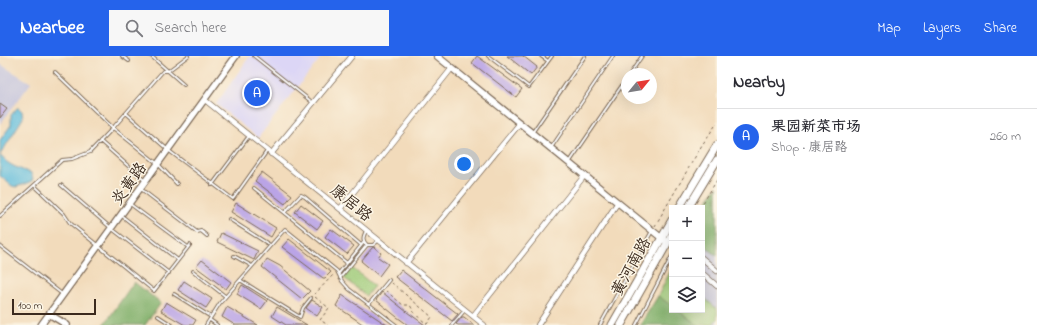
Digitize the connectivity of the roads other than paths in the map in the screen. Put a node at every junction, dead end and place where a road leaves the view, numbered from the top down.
1 (122, 56) edge
2 (151, 56) edge
3 (188, 56) edge
4 (236, 56) edge
5 (254, 56) edge
6 (352, 56) edge
7 (438, 56) edge
8 (488, 56) edge
9 (541, 56) edge
10 (552, 56) edge
11 (585, 56) edge
12 (613, 56) edge
13 (642, 56) edge
14 (129, 61) dead end
15 (548, 62) junction
16 (452, 68) junction
17 (634, 68) edge
18 (168, 71) junction
19 (55, 72) dead end
20 (184, 85) dead end
21 (621, 87) edge
22 (205, 100) junction
23 (313, 103) junction
24 (126, 113) junction
25 (520, 123) junction
26 (113, 128) junction
27 (532, 133) junction
28 (249, 136) junction
29 (100, 141) junction
30 (717, 145) edge
31 (551, 148) junction
32 (168, 150) junction
33 (270, 152) junction
34 (717, 160) edge
35 (569, 163) junction
36 (158, 164) junction
37 (585, 175) junction
38 (146, 181) junction
39 (177, 184) dead end
40 (61, 185) dead end
41 (212, 185) junction
42 (36, 186) junction
43 (254, 188) dead end
44 (140, 189) junction
45 (618, 202) junction
46 (129, 203) junction
47 (681, 205) edge
48 (690, 205) edge
49 (340, 209) junction
50 (285, 212) junction
51 (121, 215) junction
52 (0, 216) edge
53 (229, 219) dead end
54 (111, 228) junction
55 (366, 230) junction
56 (652, 230) junction
57 (669, 231) edge
58 (207, 236) dead end
59 (662, 238) junction
60 (378, 240) junction
61 (364, 242) junction
62 (669, 244) edge
63 (99, 245) junction
64 (270, 245) junction
65 (362, 245) junction
66 (368, 245) junction
67 (0, 246) edge
68 (669, 247) edge
69 (234, 256) dead end
70 (178, 261) junction
71 (705, 261) edge
72 (669, 262) edge
73 (347, 263) junction
74 (406, 263) junction
75 (252, 266) junction
76 (717, 271) edge
77 (193, 272) dead end
78 (338, 272) junction
79 (169, 273) junction
80 (705, 276) edge
81 (340, 278) junction
82 (240, 280) junction
83 (389, 280) road end
84 (717, 286) edge
85 (174, 294) dead end
86 (63, 295) junction
87 (225, 296) junction
88 (310, 298) road end
89 (369, 304) junction
90 (465, 310) junction
91 (49, 314) junction
92 (158, 316) dead end
93 (473, 316) junction
94 (210, 319) junction
95 (41, 325) edge
96 (67, 325) edge
97 (172, 325) edge
98 (206, 325) edge
99 (217, 325) edge
100 (396, 325) edge
101 (452, 325) edge
102 (484, 325) edge
103 (538, 325) edge
104 (600, 325) edge
105 (612, 325) edge
106 (621, 325) edge
107 (636, 325) edge

1 - 14 lane
2 - 18 lane
3 - 18 lane
4 - 22 street, 炎黄路
5 - 23 lane
6 - 23 street
7 - 16 street
8 - 15 lane
9 - 15 lane
10 - 15 lane
11 - 27 lane
12 - 31 lane
13 - 17 lane
16 - 25 street
16 - 49 street
18 - 20 lane
18 - 24 lane
19 - 26 lane
21 - 35 lane
22 - 28 street, 康居路
22 - 32 street, 炎黄路
23 - 33 street
24 - 26 lane
24 - 32 lane
25 - 27 street
25 - 74 street
26 - 29 lane
26 - 36 lane
27 - 31 street
28 - 33 street, 康居路
28 - 41 lane
29 - 38 lane
29 - 42 lane
30 - 47 main road
31 - 35 street
32 - 36 street, 炎黄路
32 - 41 lane
33 - 41 lane
33 - 49 street, 康居路
34 - 48 main road
35 - 37 street
36 - 38 street, 炎黄路
36 - 39 lane
37 - 45 street
37 - 93 street
38 - 44 street, 炎黄路
40 - 54 lane
42 - 52 lane
42 - 63 lane
43 - 50 lane
44 - 46 street, 炎黄路
44 - 58 lane
45 - 56 street
45 - 103 street
46 - 51 street, 炎黄路
46 - 70 lane
49 - 55 street, 康居路
50 - 65 lane
50 - 73 lane
51 - 54 street, 炎黄路
51 - 70 lane
53 - 64 lane
54 - 63 street, 炎黄路
54 - 79 lane
55 - 60 street, 康居路
55 - 61 lane
56 - 59 street
56 - 104 lane
57 - 59 main road, 黄河南路
59 - 62 street
59 - 105 main road, 黄河南路
60 - 66 lane
60 - 74 street, 康居路
61 - 65 lane
61 - 66 lane
63 - 79 lane
63 - 86 street, 炎黄路
64 - 75 lane
64 - 78 lane
65 - 73 lane
66 - 81 lane
67 - 86 lane
68 - 106 main road, 黄河南路
69 - 75 lane
70 - 79 lane
71 - 76 street
72 - 107 lane
73 - 78 lane
74 - 90 street, 康居路
75 - 82 lane
77 - 87 lane
78 - 81 lane
80 - 84 street
81 - 89 lane
82 - 87 lane
82 - 88 lane
83 - 89 lane
85 - 94 lane
86 - 91 street, 炎黄路
87 - 94 lane
89 - 100 lane
90 - 93 street, 康居路
90 - 101 lane
91 - 95 street, 炎黄路
91 - 96 street
92 - 97 lane
93 - 102 street, 康居路
94 - 98 lane
94 - 99 lane

